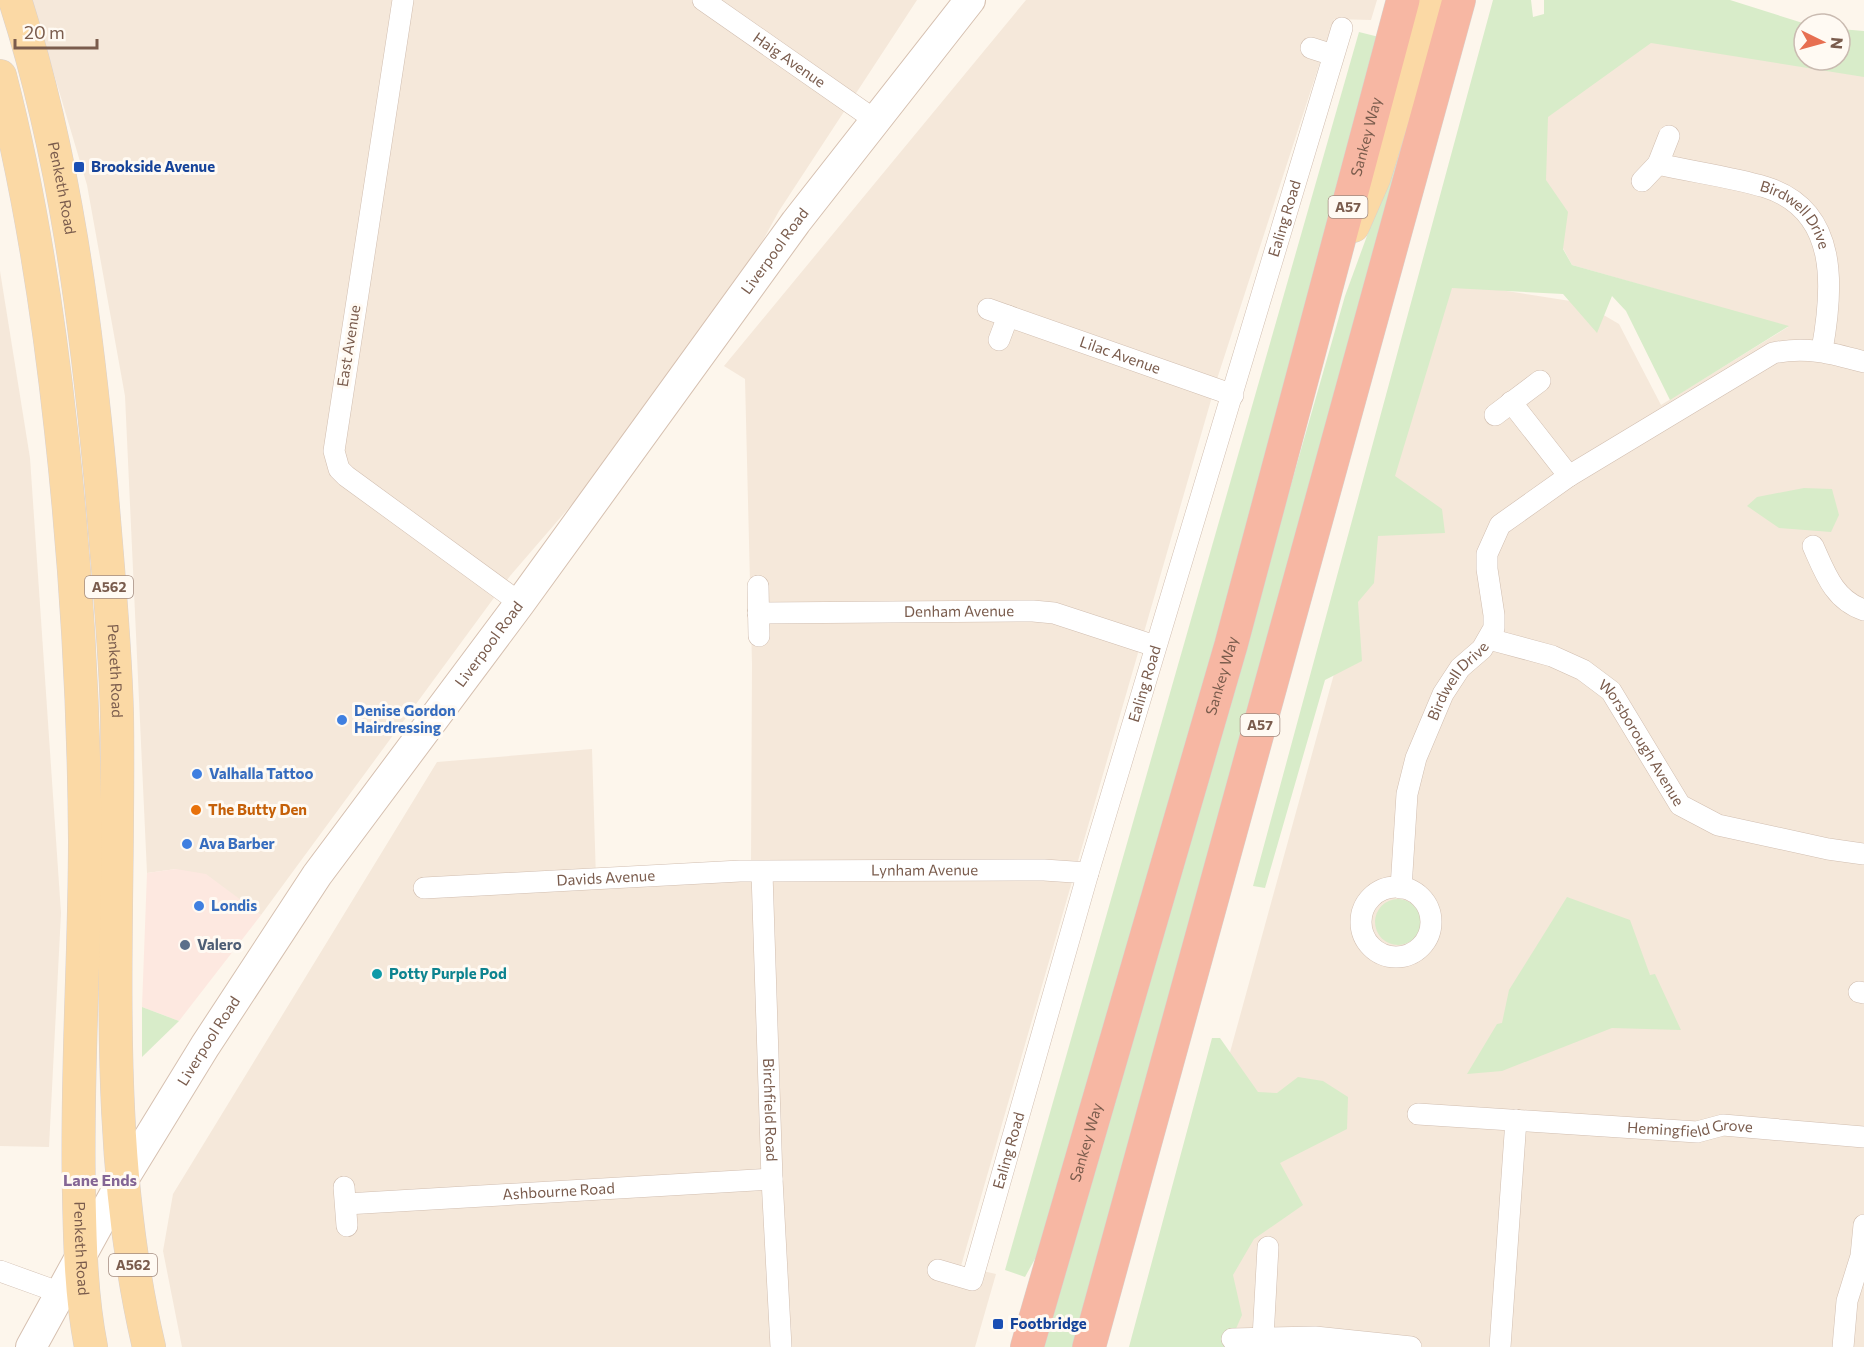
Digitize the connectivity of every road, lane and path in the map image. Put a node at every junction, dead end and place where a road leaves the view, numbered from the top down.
1 (15, 0) edge
2 (403, 0) edge
3 (704, 0) edge
4 (970, 0) edge
5 (1403, 0) edge
6 (1451, 2) edge
7 (1342, 28) dead end
8 (1311, 48) dead end
9 (1333, 55) junction
10 (0, 76) edge
11 (875, 120) junction
12 (1669, 136) dead end
13 (1658, 164) junction
14 (1642, 181) dead end
15 (1328, 285) junction
16 (999, 340) dead end
17 (1822, 350) junction
18 (1864, 362) edge
19 (90, 368) junction
20 (54, 372) junction
21 (1540, 381) dead end
22 (1233, 395) junction
23 (1569, 476) junction
24 (1813, 546) dead end
25 (758, 586) dead end
26 (520, 603) junction
27 (1864, 610) edge
28 (758, 613) junction
29 (759, 636) dead end
30 (1489, 639) junction
31 (1155, 646) junction
32 (1864, 854) edge
33 (116, 859) junction
34 (84, 860) junction
35 (762, 873) junction
36 (1088, 873) junction
37 (424, 888) dead end
38 (1401, 888) dead end
39 (1418, 1114) dead end
40 (1516, 1120) junction
41 (1864, 1137) edge
42 (772, 1179) junction
43 (122, 1183) junction
44 (1864, 1225) edge
45 (346, 1226) dead end
46 (1268, 1247) dead end
47 (80, 1258) junction
48 (938, 1270) dead end
49 (0, 1271) edge
50 (61, 1293) junction
51 (1263, 1338) junction
52 (1232, 1339) dead end
53 (32, 1347) edge
54 (91, 1347) edge
55 (149, 1347) edge
56 (781, 1347) edge
57 (1027, 1347) edge
58 (1089, 1347) edge
59 (1411, 1347) edge
60 (1500, 1347) edge
61 (1843, 1347) edge

1 - 19 main road, Penketh Road / A562
2 - 26 street, East Avenue
3 - 11 street, Haig Avenue
4 - 11 street, Liverpool Road
5 - 15 highway, Sankey Way / A57
6 - 15 main road
6 - 58 highway, A57
7 - 9 street, Ealing Road
8 - 9 street
9 - 22 street, Ealing Road
10 - 20 main road, Penketh Road / A562
11 - 26 street, Liverpool Road
12 - 13 street
13 - 14 street
13 - 17 street, Birdwell Drive
15 - 57 highway, Sankey Way / A57
16 - 22 street, Lilac Avenue
17 - 18 street, Birdwell Drive
17 - 23 street, Birdwell Drive
19 - 20 main road
19 - 33 main road, Penketh Road / A562
20 - 34 main road, Penketh Road / A562
21 - 23 street
22 - 31 street, Ealing Road
23 - 30 street, Birdwell Drive
24 - 27 street
25 - 28 street
26 - 43 street, Liverpool Road
28 - 29 street
28 - 31 street, Denham Avenue
30 - 32 street, Worsborough Avenue
30 - 38 street, Birdwell Drive
31 - 36 street, Ealing Road
33 - 34 main road
33 - 43 main road, Penketh Road / A562
34 - 47 main road, Penketh Road / A562
35 - 36 street, Lynham Avenue
35 - 37 street, Davids Avenue
35 - 42 street, Birchfield Road
36 - 48 street, Ealing Road
39 - 40 street, Hemingfield Grove
40 - 41 street, Hemingfield Grove
40 - 60 street
42 - 45 street, Ashbourne Road
42 - 56 street, Birchfield Road
43 - 47 street, Liverpool Road
43 - 55 main road, Penketh Road / A562
44 - 61 street
46 - 51 street
47 - 50 street, Liverpool Road
47 - 54 main road, Penketh Road / A562
49 - 50 street
50 - 53 street, Liverpool Road
51 - 52 street
51 - 59 street

